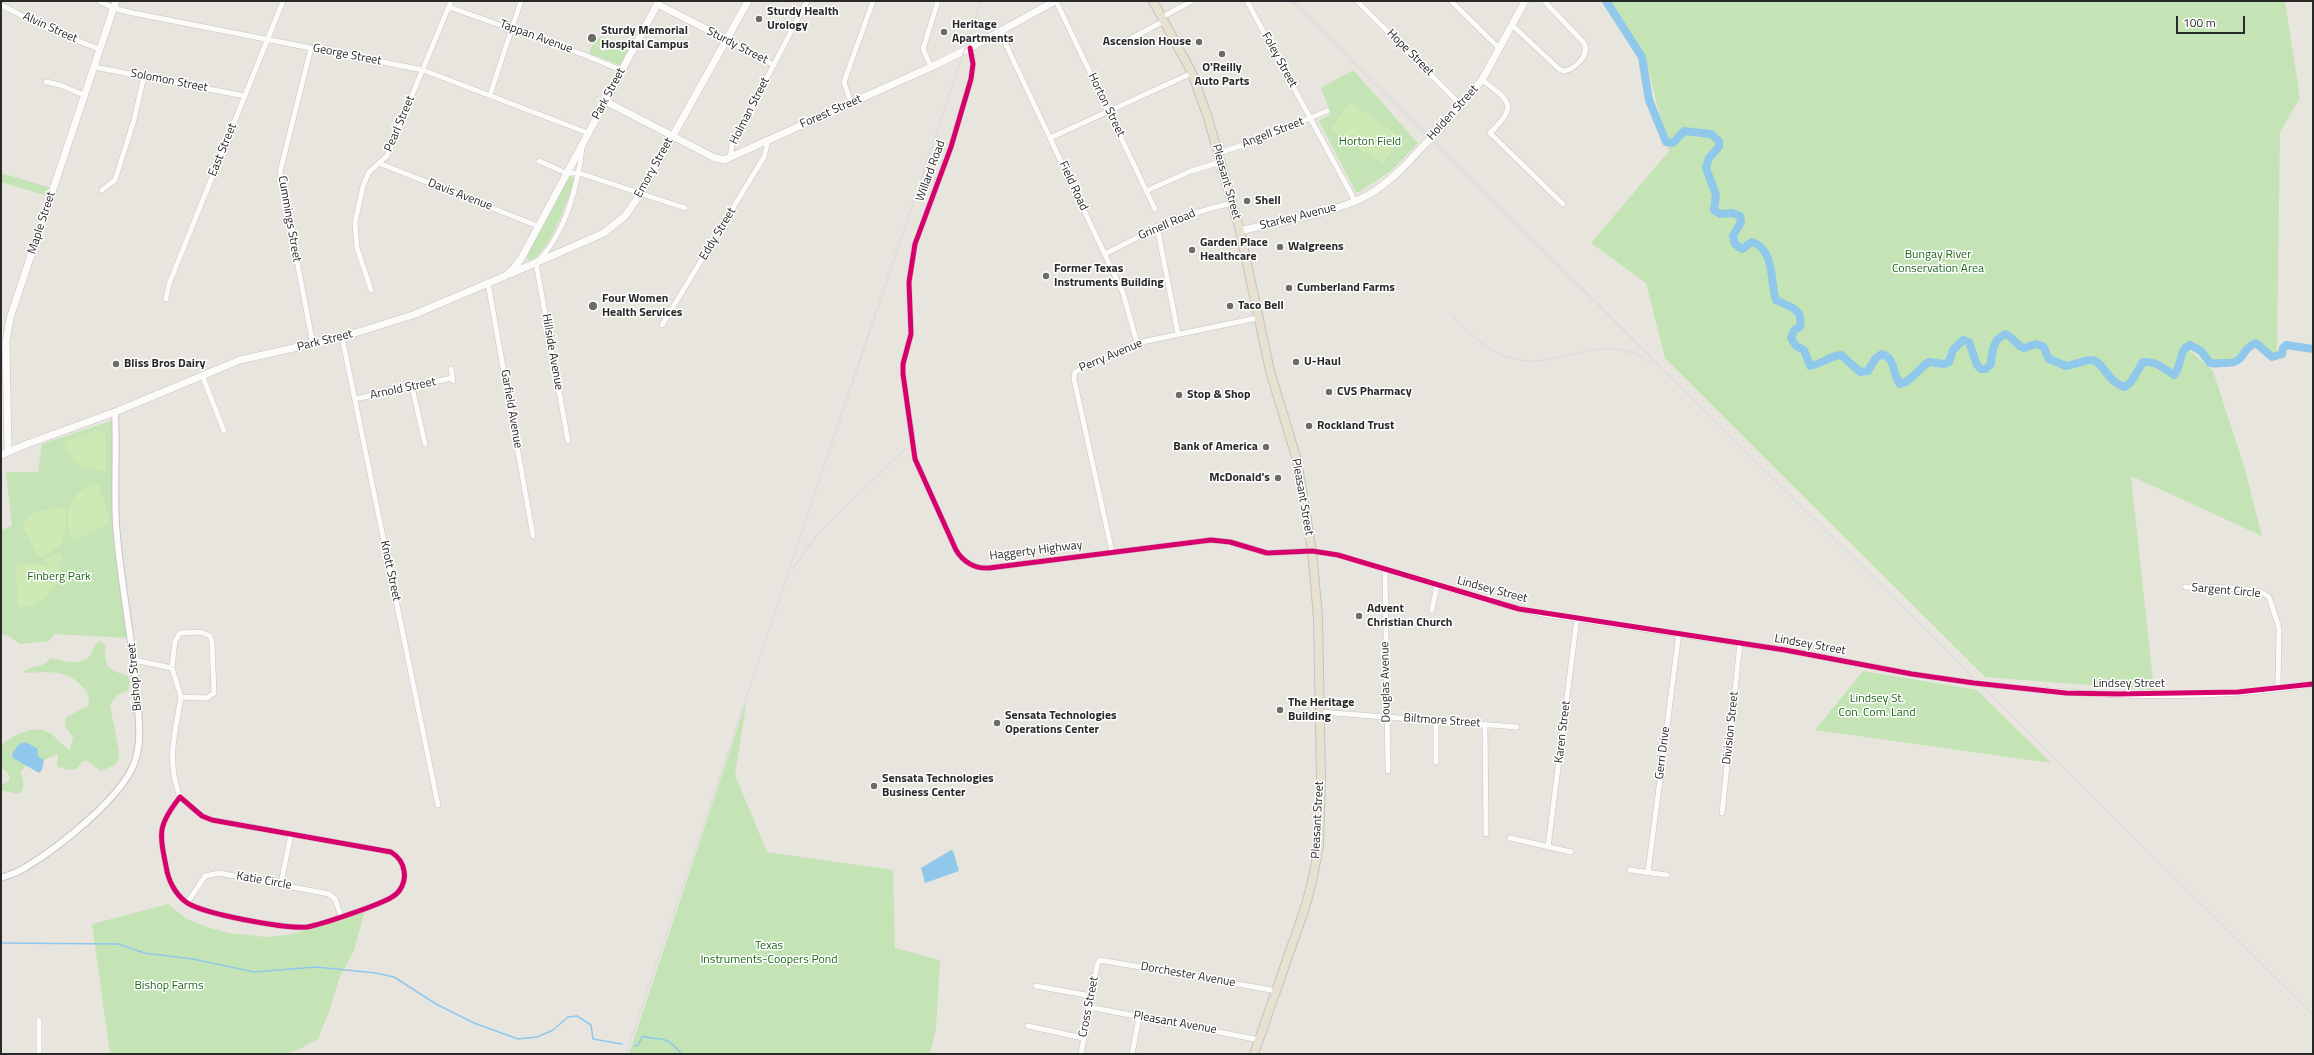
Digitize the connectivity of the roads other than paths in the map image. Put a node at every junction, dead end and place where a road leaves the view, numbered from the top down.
1 (99, 1) edge
2 (283, 1) edge
3 (451, 1) edge
4 (521, 1) edge
5 (748, 1) edge
6 (807, 1) edge
7 (873, 1) edge
8 (938, 1) edge
9 (1055, 1) edge
10 (1153, 1) edge
11 (1192, 1) edge
12 (1247, 1) edge
13 (1357, 1) edge
14 (1451, 1) edge
15 (1525, 1) edge
16 (1544, 1) edge
17 (658, 2) edge
18 (114, 4) edge
19 (1, 5) edge
20 (449, 7) junction
21 (1163, 19) junction
22 (1512, 25) junction
23 (512, 29) junction
24 (1000, 32) junction
25 (268, 39) junction
26 (726, 39) junction
27 (1126, 41) dead end
28 (311, 48) junction
29 (970, 48) junction
30 (1499, 48) junction
31 (99, 49) junction
32 (774, 65) junction
33 (94, 67) junction
34 (931, 67) junction
35 (423, 70) junction
36 (622, 70) junction
37 (1192, 73) junction
38 (144, 76) junction
39 (1482, 80) junction
40 (46, 82) dead end
41 (84, 95) junction
42 (490, 95) junction
43 (244, 96) junction
44 (605, 101) junction
45 (851, 103) junction
46 (1462, 106) junction
47 (1109, 110) junction
48 (1327, 111) dead end
49 (1312, 118) junction
50 (588, 133) junction
51 (673, 136) junction
52 (1050, 138) junction
53 (768, 141) junction
54 (582, 145) junction
55 (1218, 153) junction
56 (730, 158) junction
57 (539, 161) dead end
58 (1221, 162) junction
59 (381, 164) junction
60 (566, 173) junction
61 (579, 173) junction
62 (102, 190) dead end
63 (1146, 191) junction
64 (641, 193) junction
65 (1355, 201) junction
66 (1232, 203) junction
67 (1563, 204) dead end
68 (684, 208) dead end
69 (1155, 209) dead end
70 (538, 226) junction
71 (1157, 226) junction
72 (1240, 231) junction
73 (1105, 254) junction
74 (522, 256) junction
75 (535, 264) junction
76 (505, 276) junction
77 (488, 283) junction
78 (371, 290) dead end
79 (166, 299) dead end
80 (910, 300) joint
81 (1257, 318) junction
82 (662, 325) dead end
83 (1178, 334) junction
84 (342, 337) junction
85 (1137, 343) junction
86 (313, 345) junction
87 (451, 369) dead end
88 (202, 375) junction
89 (412, 387) junction
90 (354, 399) junction
91 (115, 412) junction
92 (224, 431) dead end
93 (568, 441) dead end
94 (425, 444) dead end
95 (8, 451) junction
96 (1, 455) edge
97 (533, 536) dead end
98 (1312, 551) junction
99 (1112, 552) junction
100 (1385, 568) junction
101 (1437, 585) junction
102 (2185, 588) dead end
103 (1432, 610) dead end
104 (1577, 618) junction
105 (1679, 633) junction
106 (1740, 643) junction
107 (134, 660) junction
108 (172, 668) junction
109 (2313, 684) edge
110 (2278, 688) junction
111 (181, 697) junction
112 (1320, 712) junction
113 (1387, 717) junction
114 (1436, 721) junction
115 (1485, 724) junction
116 (1517, 727) dead end
117 (1436, 762) dead end
118 (1388, 771) dead end
119 (180, 797) junction
120 (438, 805) dead end
121 (1722, 813) dead end
122 (291, 834) junction
123 (1486, 834) dead end
124 (1510, 838) dead end
125 (1548, 847) junction
126 (1570, 852) dead end
127 (1630, 870) dead end
128 (1648, 872) junction
129 (1667, 875) dead end
130 (1, 878) edge
131 (281, 884) junction
132 (188, 904) junction
133 (341, 916) junction
134 (1099, 961) joint
135 (1036, 986) dead end
136 (1277, 991) junction
137 (1091, 996) junction
138 (1088, 1008) junction
139 (1139, 1017) junction
140 (39, 1020) dead end
141 (1028, 1026) dead end
142 (1083, 1038) junction
143 (1260, 1040) junction
144 (39, 1054) edge
145 (1081, 1054) edge
146 (1132, 1054) edge
147 (1254, 1054) edge

1 - 18 street, George Street
2 - 25 street, East Street
3 - 20 street, Pearl Street
4 - 23 street
5 - 26 main road, Emory Street
6 - 32 street, Holman Street
7 - 45 street
8 - 34 street
9 - 24 main road, Forest Street
9 - 47 street, Horton Street
10 - 21 highway, Pleasant Street
11 - 21 street
12 - 49 street, Foley Street
13 - 46 street, Hope Street
14 - 30 street
15 - 22 main road, Holden Street
16 - 22 street
17 - 26 main road, Sturdy Street
17 - 36 main road, Park Street
18 - 25 street, George Street
18 - 31 main road, Maple Street
19 - 31 street, Alvin Street
20 - 23 street, Tappan Avenue
20 - 35 street, Pearl Street
21 - 27 street
21 - 37 highway, Pleasant Street
22 - 30 main road, Holden Street
23 - 36 street, Tappan Avenue
23 - 42 street
24 - 29 main road, Forest Street
24 - 52 street, Field Road
25 - 28 street, George Street
25 - 43 street, East Street
26 - 32 street, Sturdy Street
26 - 51 main road, Emory Street
28 - 35 street, George Street
28 - 86 street, Cummings Street
29 - 34 main road, Forest Street
29 - 80 street, Willard Road
30 - 39 main road, Holden Street
31 - 33 main road, Maple Street
32 - 56 street, Holman Street
33 - 38 street, Solomon Street
33 - 41 main road, Maple Street
34 - 45 main road, Forest Street
35 - 42 street, George Street
35 - 59 street, Pearl Street
36 - 44 main road, Park Street
37 - 47 street
37 - 55 highway, Pleasant Street
38 - 43 street, Solomon Street
38 - 62 street
39 - 46 main road, Holden Street
39 - 67 street
40 - 41 street
41 - 95 main road, Maple Street
42 - 50 street, George Street
43 - 79 street, East Street
44 - 50 main road, Park Street
44 - 51 main road
45 - 53 main road, Forest Street
46 - 65 main road, Holden Street, bridge
47 - 52 street
47 - 63 street, Horton Street
48 - 49 street, Angell Street
49 - 55 street, Angell Street
49 - 65 street, Foley Street
50 - 54 main road, Park Street
51 - 56 main road
51 - 64 main road, Emory Street
52 - 73 street, Field Road
53 - 56 main road, Forest Street
53 - 82 street, Eddy Street
54 - 60 main road, Park Street
54 - 61 street, Park Street
55 - 58 highway, Pleasant Street
57 - 60 street
58 - 63 street
58 - 66 highway, Pleasant Street
59 - 70 street, Davis Avenue
59 - 78 street, Pearl Street
60 - 61 street
60 - 70 main road, Park Street
61 - 64 street
61 - 75 street, Park Street
63 - 69 street, Horton Street
64 - 68 street
64 - 75 main road, Emory Street
65 - 72 main road, Starkey Avenue
66 - 71 street, Grinell Road
66 - 72 highway, Pleasant Street
70 - 74 main road, Park Street
71 - 73 street, Grinell Road
71 - 83 street
72 - 81 highway, Pleasant Street
73 - 85 street, Field Road
74 - 75 main road
74 - 76 main road, Park Street
75 - 76 main road, Emory Street
75 - 93 street, Hillside Avenue
76 - 77 main road, Park Street
77 - 84 main road, Park Street
77 - 97 street, Garfield Avenue
80 - 99 street, Haggerty Highway
81 - 83 street, Perry Avenue
81 - 98 highway, Pleasant Street
83 - 85 street, Perry Avenue
84 - 86 main road, Park Street
84 - 90 street, Knott Street
85 - 99 street, Perry Avenue
86 - 88 main road, Park Street
87 - 89 street, Arnold Street
88 - 91 main road, Park Street
88 - 92 street
89 - 90 street, Arnold Street
89 - 94 street
90 - 120 street, Knott Street
91 - 95 main road, Park Street
91 - 107 street, Bishop Street
95 - 96 main road, Park Street
98 - 99 street, Haggerty Highway
98 - 100 street, Lindsey Street
98 - 112 highway, Pleasant Street
100 - 101 street, Lindsey Street
100 - 113 street, Douglas Avenue
101 - 103 street
101 - 104 street, Lindsey Street
102 - 110 street, Sargent Circle
104 - 105 street, Lindsey Street
104 - 125 street, Karen Street
105 - 106 street, Lindsey Street
105 - 128 street, Gerri Drive
106 - 110 street, Lindsey Street, bridge
106 - 121 street, Division Street
107 - 108 street
107 - 130 street, Bishop Street
108 - 111 street
108 - 111 street
109 - 110 street, Lindsey Street
111 - 119 street
112 - 113 street, Biltmore Street
112 - 136 highway, Pleasant Street
113 - 114 street, Biltmore Street
113 - 118 street, Douglas Avenue
114 - 115 street, Biltmore Street
114 - 117 street
115 - 116 street, Biltmore Street
115 - 123 street
119 - 122 street
119 - 132 street
122 - 131 street
122 - 133 street
124 - 125 street
125 - 126 street
127 - 128 street
128 - 129 street
131 - 132 street, Katie Circle
131 - 133 street, Katie Circle
132 - 133 street
134 - 136 street, Dorchester Avenue
134 - 137 street, Cross Street
135 - 137 street
136 - 143 highway, Pleasant Street
137 - 138 street, Cross Street
138 - 139 street, Pleasant Avenue
138 - 142 street, Cross Street
139 - 143 street, Pleasant Avenue
139 - 146 street
140 - 144 street
141 - 142 street
142 - 145 street, Cross Street
143 - 147 highway, Pleasant Street

